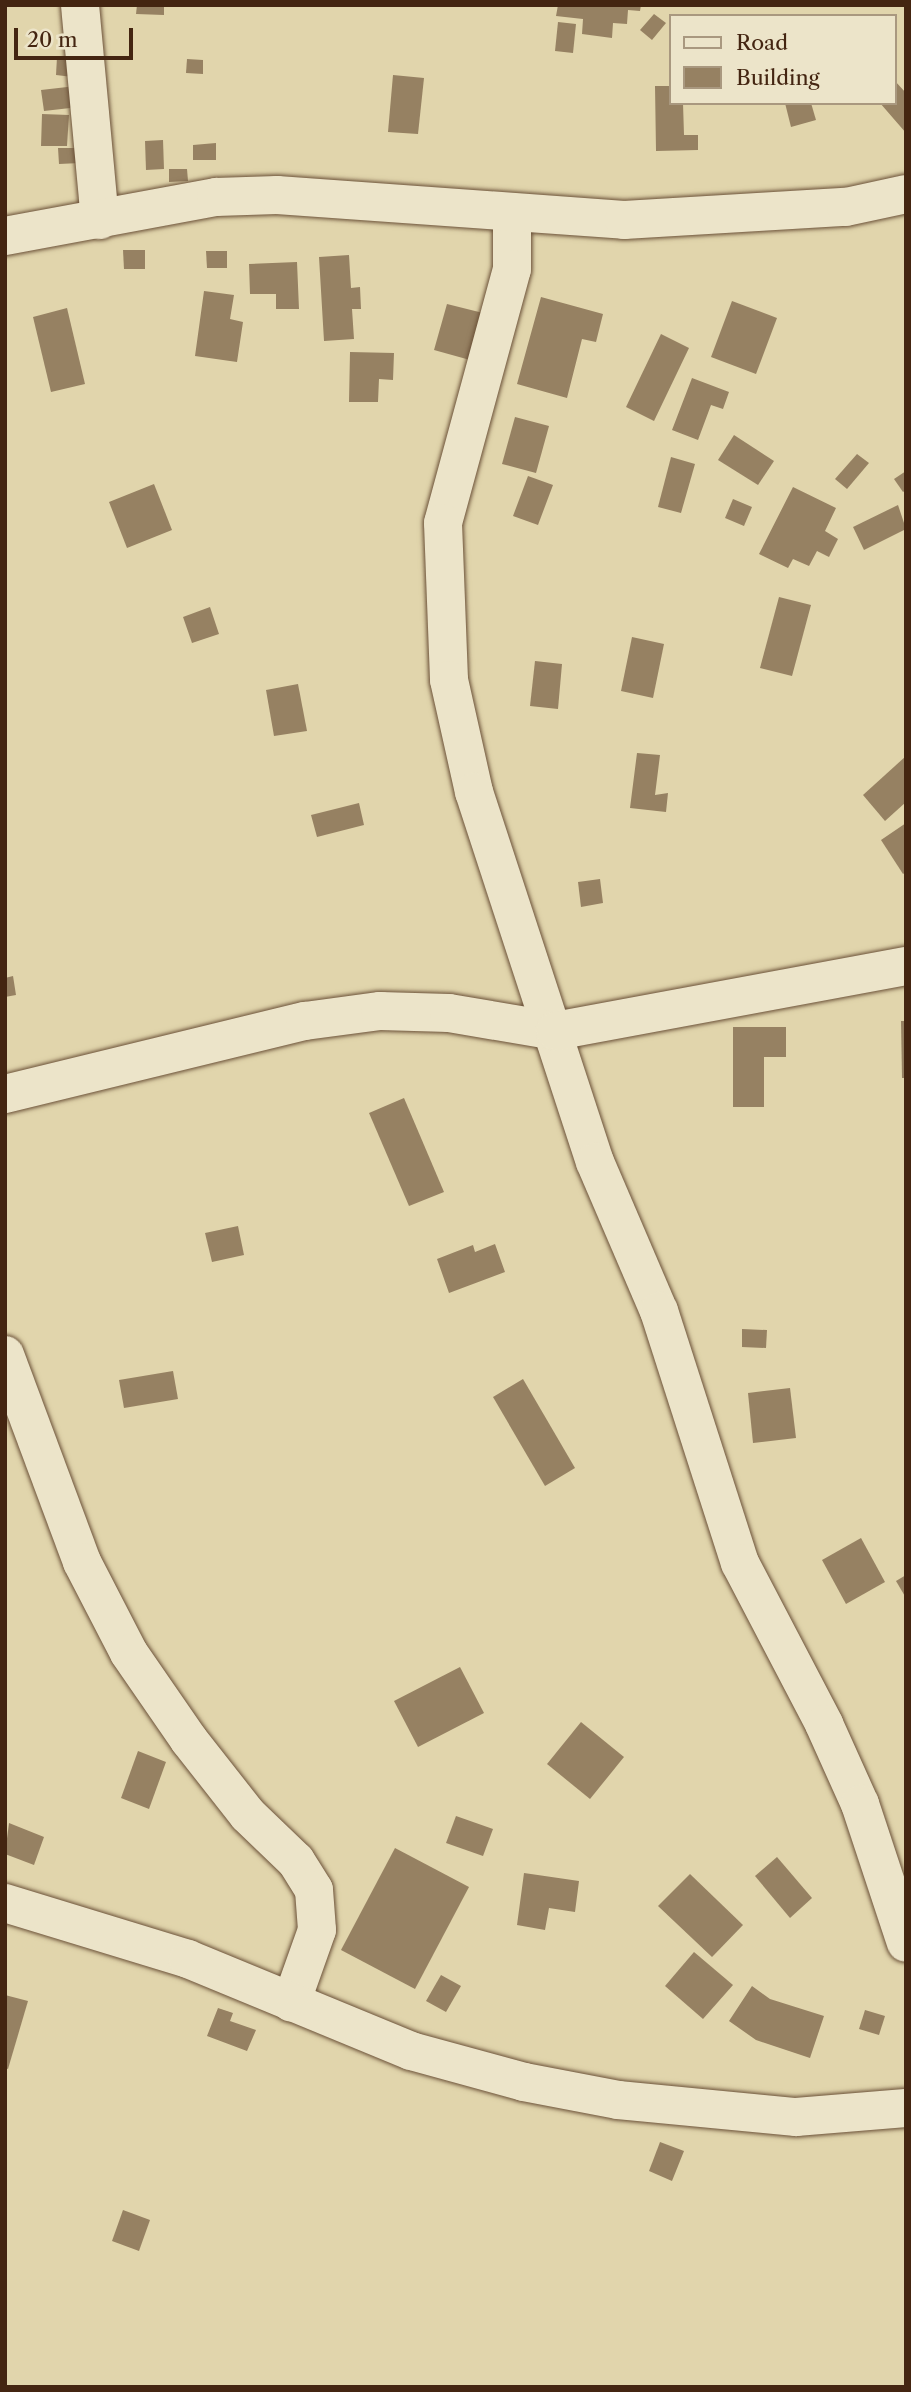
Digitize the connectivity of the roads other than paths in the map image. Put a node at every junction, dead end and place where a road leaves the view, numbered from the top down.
1 (80, 5) edge
2 (906, 194) edge
3 (512, 213) junction
4 (100, 220) junction
5 (5, 236) edge
6 (906, 966) edge
7 (555, 1031) junction
8 (5, 1094) edge
9 (5, 1355) edge
10 (5, 1903) edge
11 (906, 1943) edge
12 (291, 2003) junction
13 (906, 2108) edge

1 - 4 street
2 - 3 street
3 - 4 street
3 - 7 street
4 - 5 street
6 - 7 street
7 - 8 street
7 - 11 street
9 - 12 street
10 - 12 street
12 - 13 street

